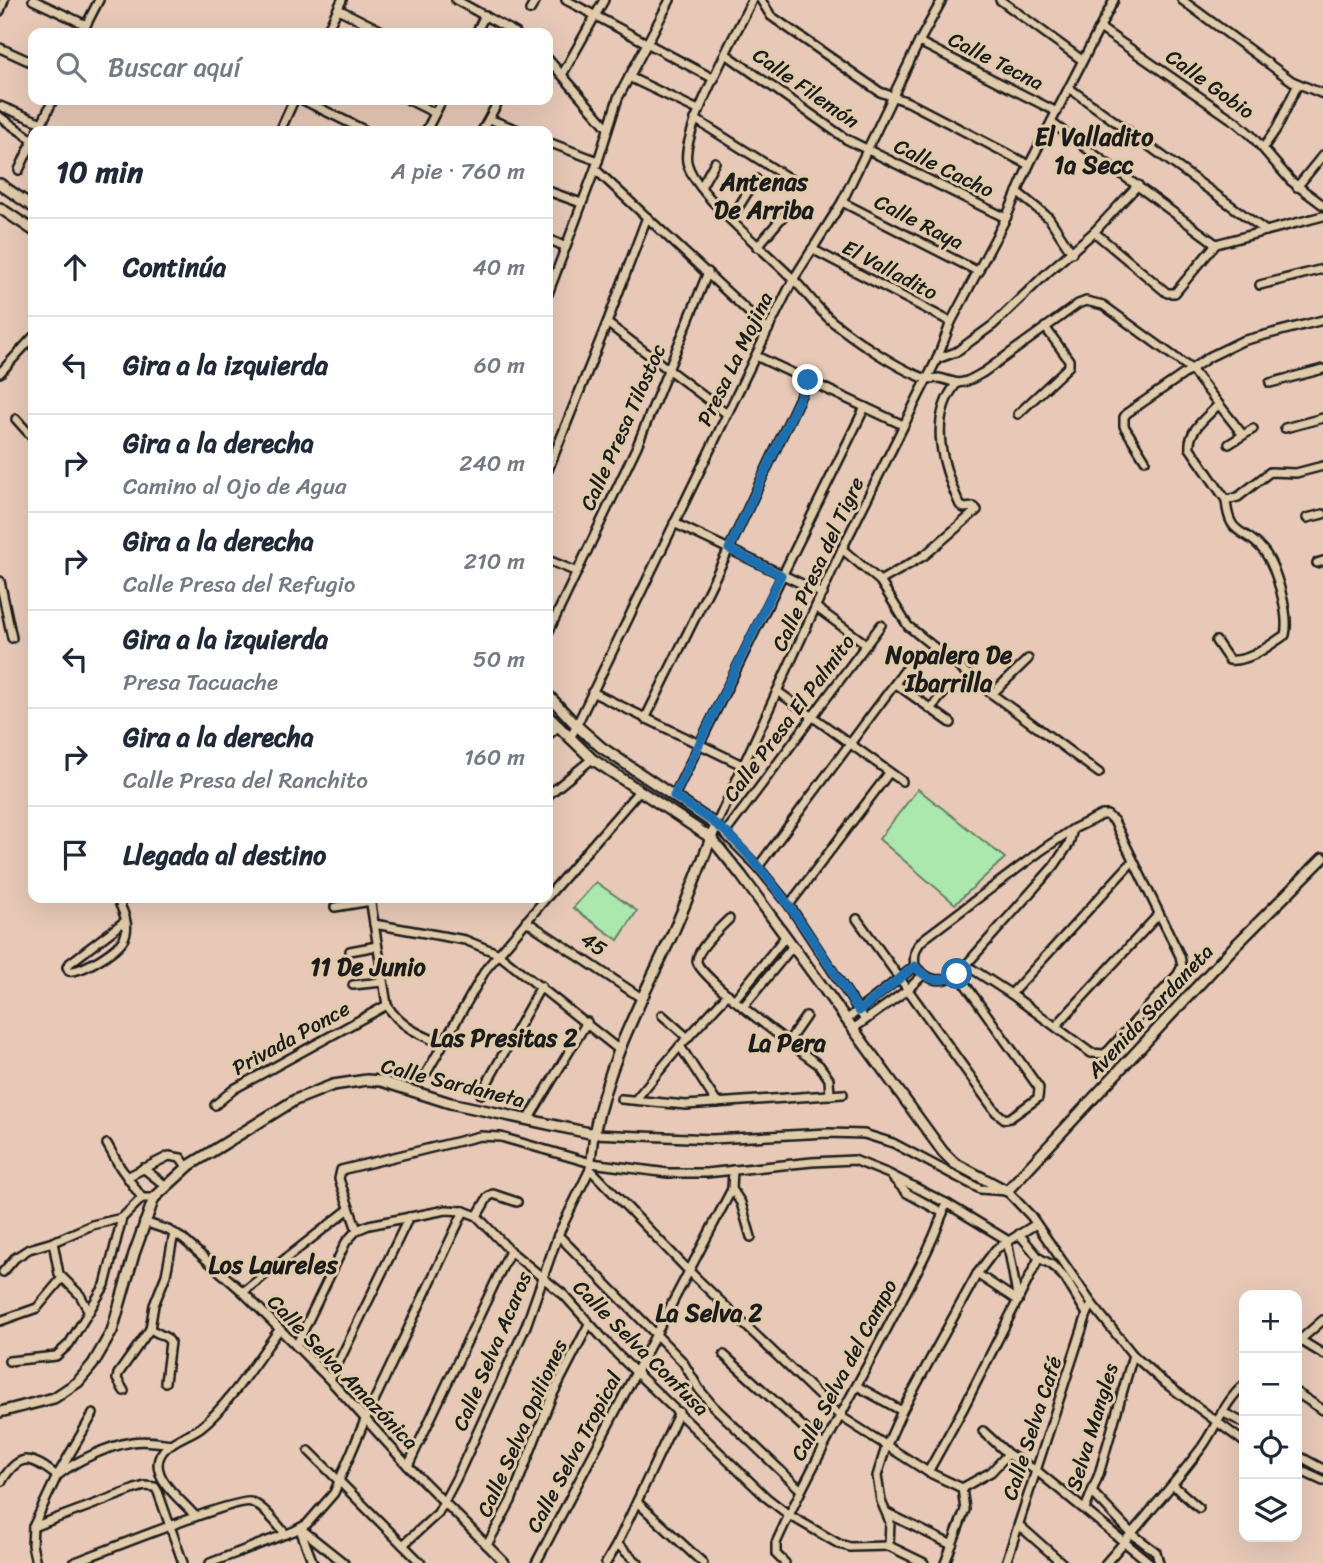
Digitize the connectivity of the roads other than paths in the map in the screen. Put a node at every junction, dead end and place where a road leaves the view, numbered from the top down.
1 (4, 0) edge
2 (33, 0) edge
3 (99, 0) edge
4 (342, 0) edge
5 (456, 0) edge
6 (536, 0) edge
7 (566, 0) edge
8 (604, 0) edge
9 (670, 0) edge
10 (752, 0) edge
11 (761, 0) edge
12 (942, 0) edge
13 (1000, 0) edge
14 (1114, 0) edge
15 (1182, 0) edge
16 (338, 9) junction
17 (0, 10) edge
18 (530, 10) dead end
19 (485, 15) junction
20 (595, 16) junction
21 (86, 25) junction
22 (84, 28) edge
23 (328, 28) edge
24 (376, 28) edge
25 (478, 28) edge
26 (507, 28) edge
27 (1100, 28) junction
28 (919, 42) junction
29 (647, 43) junction
30 (0, 48) edge
31 (726, 54) junction
32 (1082, 60) junction
33 (28, 62) edge
34 (553, 65) edge
35 (562, 75) junction
36 (629, 77) junction
37 (714, 79) junction
38 (1298, 85) junction
39 (1069, 88) junction
40 (1323, 94) edge
41 (892, 97) junction
42 (51, 105) edge
43 (292, 105) edge
44 (313, 105) edge
45 (419, 105) edge
46 (439, 105) edge
47 (496, 105) edge
48 (0, 106) edge
49 (698, 110) junction
50 (435, 113) junction
51 (1057, 113) junction
52 (0, 117) edge
53 (488, 119) junction
54 (695, 119) junction
55 (1052, 123) junction
56 (38, 126) edge
57 (40, 126) edge
58 (282, 126) edge
59 (356, 126) edge
60 (428, 126) edge
61 (484, 126) edge
62 (507, 126) edge
63 (608, 128) junction
64 (28, 137) edge
65 (553, 144) edge
66 (1263, 148) junction
67 (867, 150) junction
68 (28, 151) edge
69 (1323, 155) edge
70 (715, 162) dead end
71 (596, 165) junction
72 (1029, 165) junction
73 (19, 170) dead end
74 (756, 179) dead end
75 (793, 181) dead end
76 (0, 184) edge
77 (1138, 185) junction
78 (701, 187) junction
79 (1297, 187) junction
80 (1017, 192) junction
81 (553, 193) edge
82 (842, 202) junction
83 (582, 203) junction
84 (28, 204) edge
85 (1323, 205) edge
86 (0, 208) edge
87 (790, 208) dead end
88 (1323, 216) edge
89 (646, 217) junction
90 (1006, 218) junction
91 (731, 219) junction
92 (28, 227) edge
93 (1266, 230) junction
94 (1094, 232) junction
95 (553, 241) edge
96 (1216, 244) junction
97 (566, 247) junction
98 (757, 247) junction
99 (812, 249) junction
100 (1072, 253) junction
101 (1323, 269) edge
102 (708, 272) junction
103 (979, 272) junction
104 (553, 279) edge
105 (793, 280) junction
106 (1260, 285) dead end
107 (1323, 320) edge
108 (951, 322) junction
109 (607, 323) junction
110 (1045, 327) junction
111 (768, 330) junction
112 (28, 342) edge
113 (755, 356) junction
114 (937, 359) junction
115 (1191, 369) junction
116 (1323, 369) edge
117 (669, 370) junction
118 (0, 373) edge
119 (926, 379) junction
120 (808, 380) junction
121 (957, 383) junction
122 (1270, 383) dead end
123 (1219, 405) junction
124 (865, 407) junction
125 (727, 414) junction
126 (1018, 414) dead end
127 (1323, 418) edge
128 (16, 419) dead end
129 (903, 425) junction
130 (1285, 428) dead end
131 (1253, 429) dead end
132 (28, 432) edge
133 (1243, 435) junction
134 (1229, 444) dead end
135 (553, 458) edge
136 (1145, 460) dead end
137 (1323, 466) edge
138 (1226, 500) junction
139 (1323, 514) edge
140 (1307, 518) dead end
141 (674, 523) junction
142 (729, 549) junction
143 (842, 549) junction
144 (553, 562) edge
145 (577, 572) junction
146 (781, 575) junction
147 (880, 581) junction
148 (0, 583) edge
149 (824, 594) junction
150 (817, 608) junction
151 (553, 622) edge
152 (881, 625) dead end
153 (12, 638) dead end
154 (1216, 641) dead end
155 (866, 644) junction
156 (914, 658) dead end
157 (1028, 659) dead end
158 (896, 684) junction
159 (948, 688) dead end
160 (776, 691) junction
161 (592, 692) junction
162 (992, 694) junction
163 (553, 701) edge
164 (930, 709) junction
165 (645, 719) junction
166 (812, 719) junction
167 (553, 722) edge
168 (951, 723) dead end
169 (576, 726) junction
170 (558, 727) junction
171 (553, 731) edge
172 (570, 739) junction
173 (699, 744) junction
174 (850, 745) junction
175 (592, 759) junction
176 (744, 766) junction
177 (889, 773) junction
178 (1099, 773) dead end
179 (902, 781) dead end
180 (553, 791) edge
181 (639, 791) junction
182 (674, 796) junction
183 (716, 825) junction
184 (1073, 829) junction
185 (726, 832) junction
186 (711, 838) junction
187 (1323, 859) edge
188 (1132, 862) junction
189 (758, 867) junction
190 (553, 890) edge
191 (119, 903) edge
192 (355, 903) edge
193 (370, 903) edge
194 (542, 903) edge
195 (789, 905) junction
196 (335, 907) dead end
197 (1158, 914) junction
198 (729, 919) dead end
199 (857, 919) dead end
200 (125, 921) junction
201 (526, 921) junction
202 (374, 924) junction
203 (786, 936) junction
204 (377, 946) junction
205 (793, 946) junction
206 (350, 951) dead end
207 (497, 953) junction
208 (966, 965) junction
209 (915, 966) junction
210 (957, 974) junction
211 (923, 975) junction
212 (899, 979) junction
213 (382, 982) junction
214 (353, 985) dead end
215 (541, 986) junction
216 (907, 990) junction
217 (1012, 994) junction
218 (640, 997) junction
219 (731, 997) junction
220 (387, 1005) junction
221 (743, 1007) junction
222 (859, 1011) junction
223 (662, 1015) dead end
224 (806, 1016) dead end
225 (846, 1020) junction
226 (865, 1020) junction
227 (587, 1022) junction
228 (1056, 1026) junction
229 (853, 1029) junction
230 (688, 1038) junction
231 (789, 1042) junction
232 (442, 1044) junction
233 (680, 1046) junction
234 (618, 1049) junction
235 (426, 1072) dead end
236 (481, 1094) dead end
237 (843, 1094) dead end
238 (830, 1095) junction
239 (621, 1099) dead end
240 (636, 1099) junction
241 (717, 1103) junction
242 (215, 1105) dead end
243 (528, 1120) junction
244 (593, 1139) junction
245 (107, 1144) dead end
246 (591, 1163) junction
247 (187, 1167) junction
248 (143, 1168) junction
249 (733, 1170) junction
250 (889, 1174) junction
251 (127, 1178) junction
252 (166, 1186) junction
253 (732, 1189) junction
254 (1007, 1191) junction
255 (142, 1198) junction
256 (155, 1198) junction
257 (517, 1202) dead end
258 (946, 1203) junction
259 (349, 1209) junction
260 (464, 1212) junction
261 (943, 1213) junction
262 (477, 1216) junction
263 (409, 1217) junction
264 (122, 1218) junction
265 (144, 1222) junction
266 (1036, 1224) junction
267 (357, 1230) junction
268 (172, 1231) junction
269 (1019, 1234) junction
270 (558, 1235) junction
271 (751, 1237) dead end
272 (1007, 1240) junction
273 (53, 1242) junction
274 (510, 1251) junction
275 (1040, 1258) junction
276 (3, 1272) dead end
277 (690, 1272) junction
278 (977, 1274) junction
279 (62, 1278) junction
280 (543, 1278) junction
281 (243, 1292) junction
282 (1018, 1301) junction
283 (1092, 1304) junction
284 (89, 1312) junction
285 (1087, 1314) junction
286 (0, 1321) edge
287 (1323, 1321) edge
288 (589, 1324) junction
289 (150, 1329) junction
290 (279, 1330) junction
291 (657, 1335) junction
292 (1302, 1339) edge
293 (1302, 1343) edge
294 (296, 1346) junction
295 (1323, 1354) edge
296 (1133, 1355) junction
297 (724, 1356) dead end
298 (9, 1361) dead end
299 (636, 1373) junction
300 (330, 1380) junction
301 (166, 1382) dead end
302 (857, 1387) junction
303 (1239, 1390) edge
304 (124, 1391) dead end
305 (1302, 1396) edge
306 (1323, 1410) edge
307 (902, 1411) junction
308 (0, 1412) edge
309 (680, 1412) junction
310 (1222, 1412) junction
311 (93, 1414) dead end
312 (840, 1416) junction
313 (365, 1420) junction
314 (1239, 1420) edge
315 (1217, 1421) junction
316 (983, 1431) dead end
317 (1239, 1438) edge
318 (171, 1444) junction
319 (823, 1446) junction
320 (886, 1447) junction
321 (309, 1451) dead end
322 (1008, 1454) junction
323 (1302, 1458) edge
324 (408, 1466) junction
325 (1323, 1469) edge
326 (1037, 1471) junction
327 (1302, 1471) edge
328 (928, 1472) junction
329 (57, 1476) junction
330 (1323, 1481) edge
331 (2, 1482) dead end
332 (339, 1482) junction
333 (1173, 1485) junction
334 (801, 1489) junction
335 (962, 1489) junction
336 (1092, 1492) junction
337 (179, 1498) junction
338 (445, 1502) junction
339 (637, 1502) junction
340 (162, 1505) junction
341 (1199, 1508) dead end
342 (1085, 1509) junction
343 (887, 1513) junction
344 (789, 1515) junction
345 (195, 1516) junction
346 (304, 1526) junction
347 (1020, 1526) junction
348 (33, 1527) junction
349 (170, 1527) junction
350 (286, 1534) junction
351 (1131, 1534) junction
352 (1124, 1543) junction
353 (617, 1544) junction
354 (403, 1545) junction
355 (487, 1545) junction
356 (952, 1545) junction
357 (890, 1546) junction
358 (609, 1560) edge
359 (36, 1563) edge
360 (73, 1563) edge
361 (183, 1563) edge
362 (210, 1563) edge
363 (313, 1563) edge
364 (342, 1563) edge
365 (421, 1563) edge
366 (505, 1563) edge
367 (536, 1563) edge
368 (638, 1563) edge
369 (704, 1563) edge
370 (785, 1563) edge
371 (923, 1563) edge
372 (945, 1563) edge
373 (1006, 1563) edge
374 (1062, 1563) edge
375 (1106, 1563) edge
376 (1150, 1563) edge
377 (1159, 1563) edge

1 - 17 street
2 - 21 street
3 - 21 street
4 - 16 street
5 - 19 street
6 - 18 street
7 - 20 street
8 - 20 street
9 - 29 street
10 - 31 street
11 - 41 street
12 - 28 street, Presa La Mojina
13 - 32 street
14 - 27 street, Calle Presa del Tigre
15 - 38 street
16 - 23 street
16 - 24 street
19 - 25 street
19 - 26 street
20 - 29 street
20 - 35 street
21 - 22 street
27 - 32 street, Calle Presa del Tigre
27 - 66 street, Calle Gobio
28 - 41 street, Presa La Mojina
28 - 51 street, Calle Tecna
29 - 36 street
29 - 37 street
30 - 33 street
31 - 37 street
31 - 67 street, Calle Filemón
32 - 39 street, Calle Presa del Tigre
34 - 35 street
35 - 63 street
36 - 49 street
36 - 63 street
37 - 49 street
38 - 40 street
38 - 66 street
39 - 51 street, Calle Presa del Tigre
39 - 93 street
41 - 67 street, Presa La Mojina
41 - 72 street
42 - 57 street
43 - 58 street
44 - 59 street
45 - 50 street
46 - 50 street
47 - 53 street
48 - 56 street
49 - 54 street
50 - 60 street
51 - 55 street, Calle Presa del Tigre
52 - 64 street
53 - 61 street
53 - 62 street
54 - 75 street
54 - 78 street
55 - 72 street, Calle Presa del Tigre
55 - 77 street
63 - 71 street
65 - 71 street
66 - 79 street, Calle Gobio
67 - 82 street, Presa La Mojina
67 - 90 street, Calle Cacho
68 - 73 street
69 - 79 street
70 - 78 street
71 - 83 street
71 - 89 street
72 - 80 street, Calle Presa del Tigre
74 - 91 street
76 - 84 street
77 - 94 street
77 - 96 street
78 - 91 street
79 - 85 street, Calle Gobio
80 - 90 street, Calle Presa del Tigre
80 - 100 street
81 - 83 street
82 - 99 street, Presa La Mojina
82 - 103 street, Calle Raya
83 - 97 street
86 - 92 street
87 - 98 street
88 - 93 street
89 - 102 street
89 - 109 street
90 - 103 street, Calle Presa del Tigre
91 - 98 street
93 - 96 street
94 - 96 street
94 - 100 street
95 - 97 street
97 - 104 street
98 - 105 street
99 - 105 street, Presa La Mojina
99 - 108 street, El Valladito
100 - 114 street
101 - 106 street
102 - 111 street
102 - 117 street, Calle Presa Tilostoc
103 - 108 street, Calle Presa del Tigre
105 - 111 street, Presa La Mojina
105 - 119 street
107 - 115 street
108 - 114 street, Calle Presa del Tigre
109 - 117 street
109 - 135 street
110 - 115 street
110 - 121 street
110 - 126 street
111 - 113 street, Presa La Mojina
112 - 118 street
113 - 120 street
113 - 125 street, Presa La Mojina
114 - 119 street, Calle Presa del Tigre
115 - 123 street
115 - 136 street
116 - 122 street
117 - 125 street
117 - 145 street, Calle Presa Tilostoc
119 - 121 street
119 - 129 street, Calle Presa del Tigre
120 - 124 street
120 - 142 street
121 - 147 street
123 - 133 street
123 - 138 street
124 - 129 street
124 - 146 street
125 - 141 street, Presa La Mojina
127 - 130 street
128 - 132 street
129 - 143 street, Calle Presa del Tigre
131 - 133 street
133 - 134 street
137 - 138 street
138 - 154 street
139 - 140 street
141 - 142 street
141 - 161 street, Presa La Mojina
142 - 146 street
142 - 165 street
143 - 147 street
143 - 149 street, Calle Presa del Tigre
144 - 145 street
145 - 151 street, Calle Presa Tilostoc
146 - 149 street
146 - 173 street
147 - 162 street
148 - 153 street
149 - 150 street, Calle Presa del Tigre
150 - 155 street
150 - 160 street, Calle Presa del Tigre
152 - 155 street, Calle Presa El Palmito
155 - 166 street, Calle Presa El Palmito
156 - 158 street
157 - 162 street
158 - 164 street
158 - 174 street
159 - 164 street
160 - 166 street
160 - 176 street, Calle Presa del Tigre
161 - 165 street
161 - 169 street, Presa La Mojina
162 - 178 street
163 - 169 street
164 - 168 street
165 - 173 street
166 - 174 street
166 - 185 street, Calle Presa El Palmito
167 - 170 street
169 - 172 street, Presa La Mojina
169 - 182 street
170 - 171 street
170 - 172 street
172 - 175 street
173 - 176 street
173 - 182 street
174 - 177 street
174 - 189 street
175 - 180 street
175 - 181 street
176 - 183 street, Calle Presa del Tigre
177 - 179 street
177 - 195 street
181 - 186 street
181 - 190 street
182 - 183 street
183 - 185 street
183 - 186 street, Calle Presa del Tigre
184 - 188 street
184 - 208 street
184 - 209 street
185 - 189 street
186 - 203 street
186 - 218 street, Calle Presa del Tigre
187 - 254 street, Avenida Sardaneta
188 - 197 street
188 - 217 street
189 - 195 street
191 - 200 street
192 - 196 street
193 - 202 street
194 - 201 street
195 - 222 street
197 - 228 street
197 - 228 street
198 - 219 street
199 - 212 street
200 - 200 street
201 - 207 street
201 - 218 street, 45
202 - 204 street
202 - 207 street
203 - 205 street
203 - 219 street
204 - 206 street
204 - 213 street
205 - 221 street
205 - 225 street
207 - 215 street
207 - 232 street
208 - 210 street
208 - 217 street
209 - 211 street
209 - 212 street
210 - 211 street
210 - 216 street
211 - 216 street
212 - 216 street
212 - 222 street
213 - 214 street
213 - 220 street
215 - 227 street
215 - 236 street
216 - 226 street
217 - 228 street
218 - 234 street, Calle Presa del Tigre
219 - 221 street
219 - 230 street
220 - 232 street
220 - 242 street, Privada Ponce
221 - 231 street
222 - 225 street
222 - 226 street
223 - 230 street
224 - 231 street
225 - 229 street
226 - 229 street
227 - 234 street
227 - 243 street
229 - 254 street
230 - 233 street
231 - 238 street
232 - 235 street
233 - 240 street
233 - 241 street
234 - 244 street, Calle Presa del Tigre
237 - 238 street
238 - 241 street
239 - 240 street
240 - 241 street
243 - 244 street, Calle Sardaneta
243 - 247 street, Calle Sardaneta
244 - 246 street, Calle Presa del Tigre
244 - 254 street, Calle Sardaneta
245 - 251 street
246 - 249 street
246 - 259 street
246 - 270 street, Calle Selva Acaros
246 - 277 street
247 - 248 street
247 - 252 street, Calle Sardaneta
248 - 251 street
248 - 252 street
249 - 250 street
249 - 253 street, Calle Selva Tropical
250 - 258 street
250 - 261 street
251 - 255 street
252 - 256 street, Calle Sardaneta
253 - 271 street
253 - 277 street, Calle Selva Tropical
254 - 266 street
255 - 256 street
255 - 264 street
256 - 265 street, Calle Sardaneta
257 - 262 street
258 - 261 street, Calle Selva del Campo
258 - 272 street
259 - 267 street
259 - 281 street
260 - 262 street, Calle Selva Confusa
260 - 263 street, Calle Selva Confusa
260 - 313 street
261 - 302 street, Calle Selva del Campo
262 - 274 street, Calle Selva Confusa
263 - 267 street, Calle Selva Confusa
263 - 300 street
264 - 273 street
264 - 284 street
265 - 268 street, Calle Selva Amazónica
265 - 308 street, Calle Sardaneta
266 - 269 street
266 - 283 street
267 - 294 street
268 - 281 street, Calle Selva Amazónica
268 - 289 street
269 - 272 street
269 - 275 street
270 - 280 street, Calle Selva Acaros
270 - 291 street
272 - 278 street
272 - 282 street
273 - 276 street
273 - 279 street
274 - 280 street, Calle Selva Confusa
274 - 324 street
275 - 282 street
275 - 285 street
277 - 291 street, Calle Selva Tropical
277 - 312 street
278 - 282 street
278 - 307 street
279 - 284 street
279 - 286 street
280 - 288 street, Calle Selva Confusa
280 - 338 street, Calle Selva Acaros
281 - 290 street, Calle Selva Amazónica
282 - 328 street
283 - 285 street, Calle Selva Café
283 - 296 street
284 - 298 street
285 - 326 street, Calle Selva Café
287 - 292 street
288 - 299 street, Calle Selva Confusa
288 - 355 street, Calle Selva Opiliones
289 - 301 street
289 - 304 street
290 - 294 street, Calle Selva Amazónica
290 - 318 street
291 - 299 street, Calle Selva Tropical
291 - 334 street
293 - 295 street
294 - 300 street, Calle Selva Amazónica
296 - 315 street
296 - 336 street, Selva Mangles
297 - 319 street
299 - 309 street, Calle Selva Confusa
299 - 367 street, Calle Selva Tropical
300 - 313 street, Calle Selva Amazónica
302 - 307 street
302 - 312 street, Calle Selva del Campo
303 - 310 street
305 - 306 street
307 - 320 street
309 - 339 street
309 - 344 street, Calle Selva Confusa
310 - 314 street
310 - 315 street
311 - 329 street
312 - 319 street, Calle Selva del Campo
312 - 320 street
313 - 324 street, Calle Selva Amazónica
313 - 332 street
315 - 317 street
315 - 333 street
316 - 322 street
318 - 329 street
318 - 337 street
319 - 334 street, Calle Selva del Campo
320 - 328 street
320 - 343 street
321 - 332 street
322 - 326 street
322 - 335 street
323 - 325 street
324 - 338 street, Calle Selva Amazónica
326 - 342 street
326 - 347 street, Calle Selva Café
327 - 330 street
328 - 335 street
329 - 331 street
329 - 348 street
332 - 346 street
332 - 354 street
333 - 341 street
333 - 351 street
334 - 344 street, Calle Selva del Campo
335 - 356 street
336 - 342 street, Selva Mangles
336 - 351 street
337 - 340 street
337 - 345 street
338 - 354 street, Calle Selva Acaros
338 - 355 street, Calle Selva Amazónica
339 - 353 street
339 - 369 street
340 - 348 street
340 - 349 street
342 - 352 street
343 - 356 street
343 - 357 street
344 - 357 street, Calle Selva Confusa
344 - 370 street, Calle Selva del Campo
345 - 349 street
345 - 350 street
346 - 350 street
346 - 363 street
346 - 364 street
347 - 373 street, Calle Selva Café
347 - 374 street
348 - 359 street
349 - 360 street
349 - 361 street
350 - 362 street
351 - 352 street
351 - 377 street
352 - 375 street
352 - 376 street
353 - 358 street
353 - 368 street
354 - 365 street
355 - 366 street, Calle Selva Amazónica
356 - 372 street
357 - 371 street

